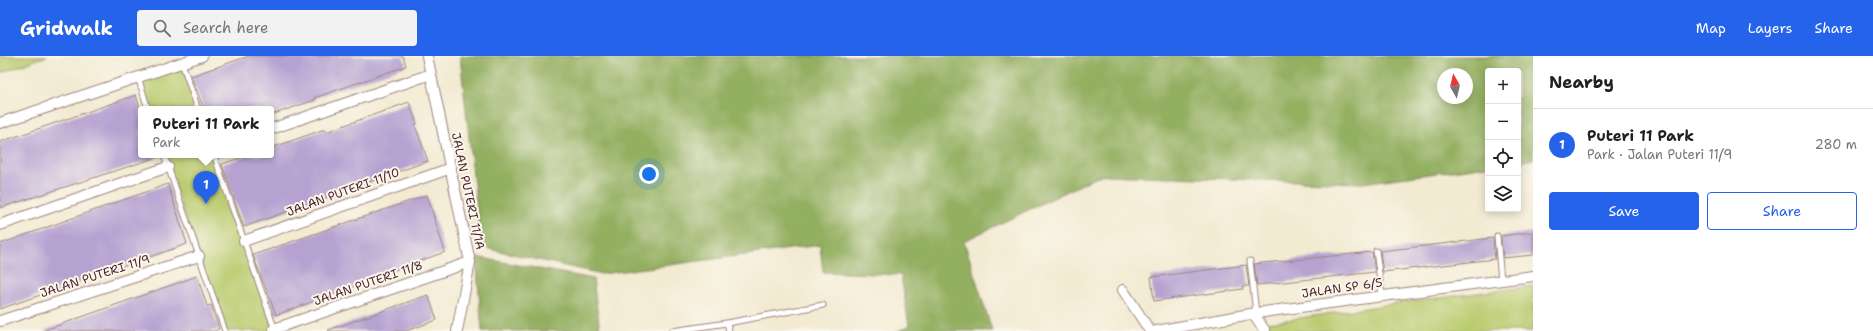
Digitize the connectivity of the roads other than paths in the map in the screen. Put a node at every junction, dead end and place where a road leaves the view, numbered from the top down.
1 (202, 56) edge
2 (427, 56) edge
3 (182, 63) junction
4 (431, 74) junction
5 (138, 77) junction
6 (147, 106) edge
7 (197, 106) edge
8 (0, 123) edge
9 (274, 128) edge
10 (165, 158) edge
11 (215, 158) edge
12 (168, 167) junction
13 (451, 168) junction
14 (0, 225) edge
15 (1497, 236) dead end
16 (244, 241) junction
17 (1376, 251) dead end
18 (199, 256) junction
19 (1250, 261) dead end
20 (470, 262) junction
21 (1533, 276) edge
22 (1501, 280) junction
23 (1122, 290) dead end
24 (1382, 295) junction
25 (823, 305) dead end
26 (1255, 313) junction
27 (0, 321) edge
28 (727, 323) junction
29 (275, 330) edge
30 (225, 331) edge
31 (457, 331) edge
32 (672, 331) edge
33 (729, 331) edge
34 (1150, 331) edge
35 (1156, 331) edge
36 (1264, 331) edge

1 - 3 street
2 - 4 street, JALAN PUTERI 11/1A
3 - 5 street
3 - 7 lane
4 - 9 street
4 - 13 street, JALAN PUTERI 11/1A
5 - 6 lane
5 - 8 street
10 - 12 lane
11 - 16 lane
12 - 14 street
12 - 18 lane
13 - 16 street, JALAN PUTERI 11/10
13 - 20 street, JALAN PUTERI 11/1A
15 - 22 lane
16 - 29 lane
17 - 24 lane
18 - 27 street, JALAN PUTERI 11/9
18 - 30 lane
19 - 26 lane
20 - 29 street, JALAN PUTERI 11/8
20 - 31 street, JALAN PUTERI 11/1A
21 - 22 street, JALAN SP 6/5
22 - 24 street, JALAN SP 6/5
23 - 34 street
24 - 26 street, JALAN SP 6/5
25 - 28 lane
26 - 35 street, JALAN SP 6/5
26 - 36 street
28 - 32 lane
28 - 33 lane

